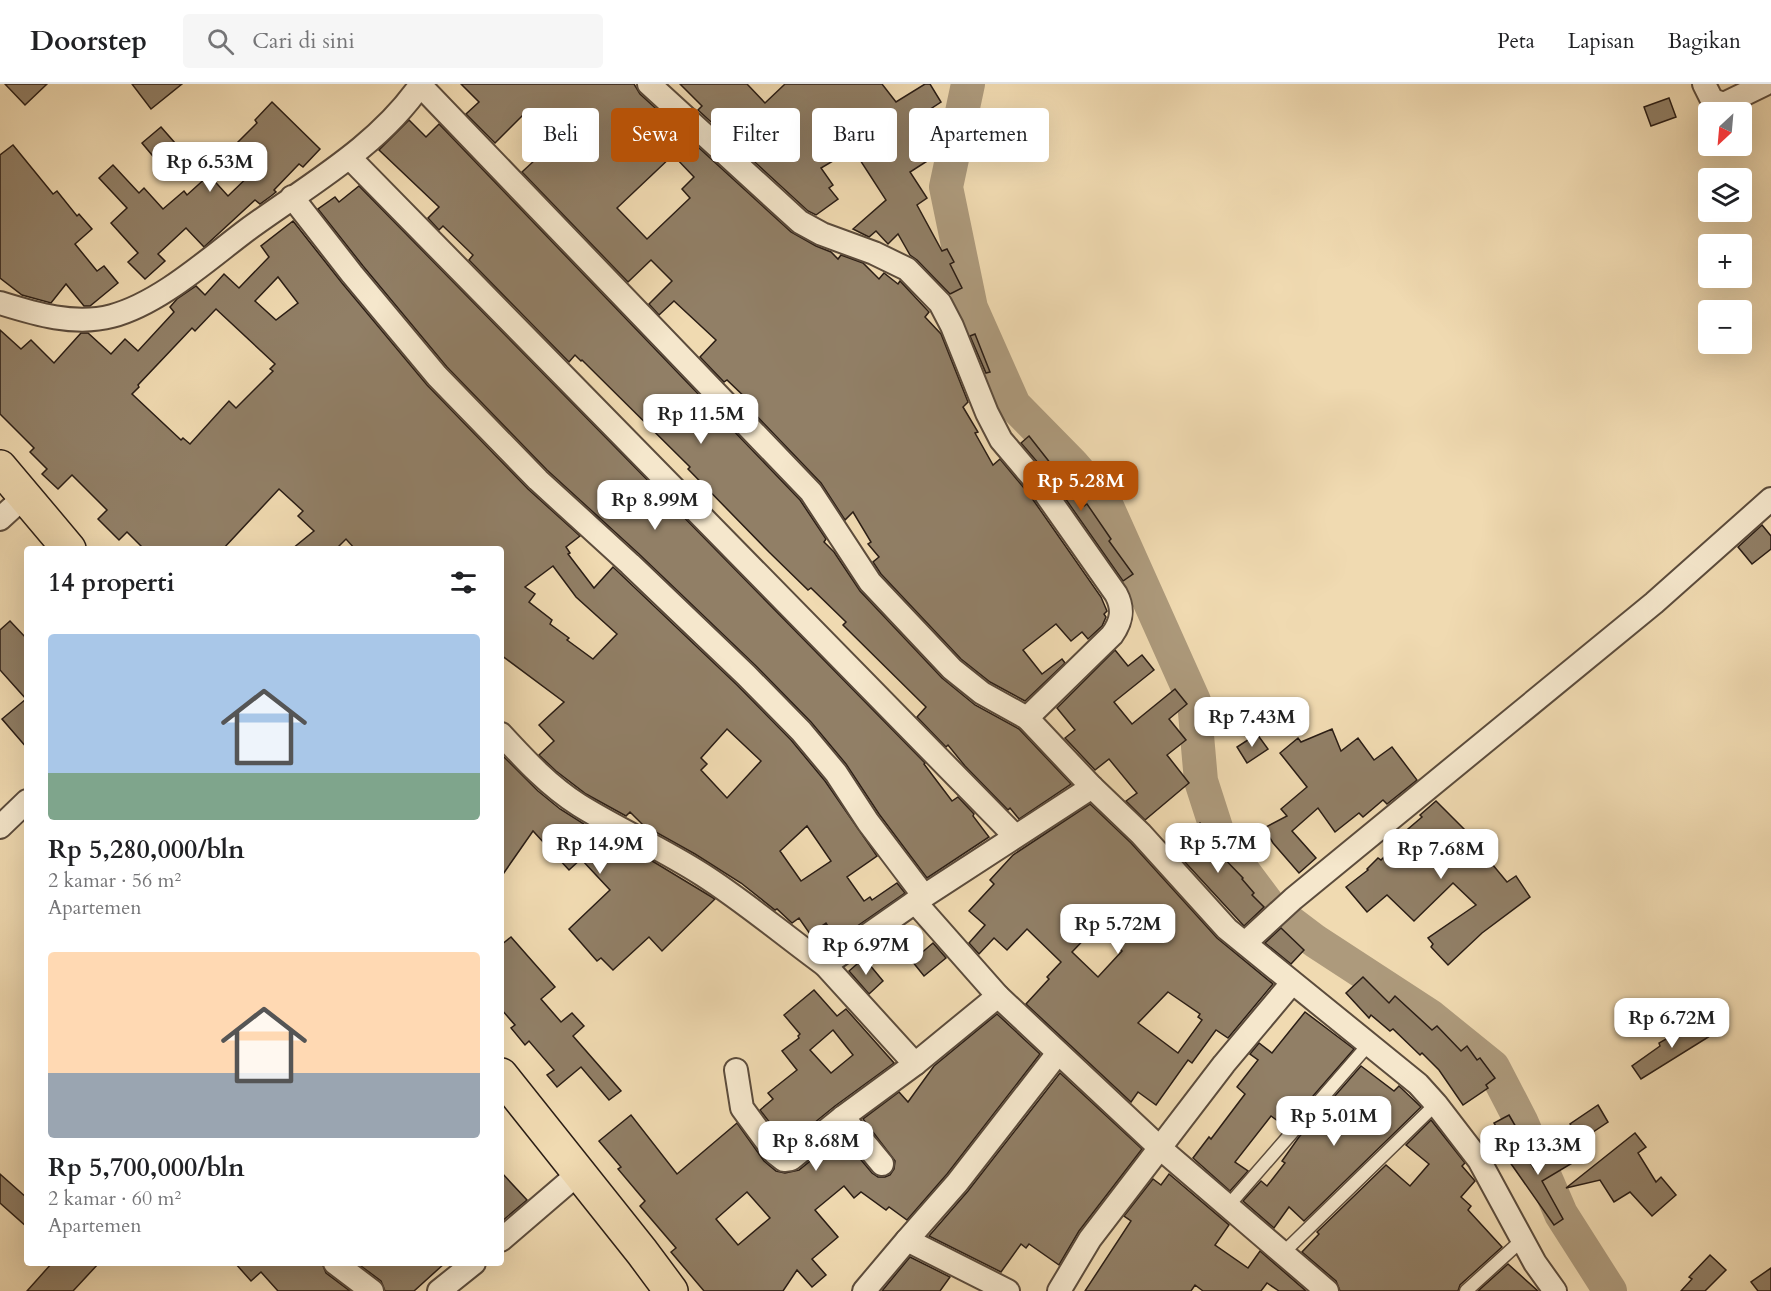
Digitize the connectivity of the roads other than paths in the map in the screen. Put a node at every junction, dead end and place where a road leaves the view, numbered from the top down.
1 (649, 84) edge
2 (1704, 84) edge
3 (1765, 84) edge
4 (420, 85) edge
5 (350, 158) junction
6 (292, 197) junction
7 (0, 303) edge
8 (0, 467) edge
9 (25, 496) junction
10 (1771, 499) edge
11 (0, 519) edge
12 (67, 546) edge
13 (1027, 718) junction
14 (504, 737) edge
15 (1092, 787) junction
16 (24, 804) edge
17 (0, 827) edge
18 (1015, 836) junction
19 (920, 899) junction
20 (1252, 935) junction
21 (825, 965) junction
22 (1292, 983) junction
23 (998, 996) junction
24 (1369, 1044) junction
25 (1058, 1053) junction
26 (915, 1064) junction
27 (736, 1070) dead end
28 (504, 1079) edge
29 (1436, 1104) junction
30 (843, 1117) junction
31 (1160, 1148) junction
32 (882, 1164) dead end
33 (579, 1173) junction
34 (1228, 1206) junction
35 (504, 1237) edge
36 (907, 1240) junction
37 (1522, 1240) junction
38 (1283, 1253) junction
39 (339, 1266) edge
40 (470, 1266) edge
41 (372, 1291) edge
42 (439, 1291) edge
43 (671, 1291) edge
44 (864, 1291) edge
45 (1008, 1291) edge
46 (1059, 1291) edge
47 (1327, 1291) edge
48 (1466, 1291) edge
49 (1555, 1291) edge

1 - 13 street
2 - 3 street
4 - 5 street
4 - 13 street
5 - 6 street
5 - 18 street
6 - 7 street
6 - 19 street
8 - 9 main road
9 - 11 street
9 - 12 main road
10 - 20 street
13 - 15 street
14 - 21 street
15 - 18 street
15 - 20 street
16 - 17 street
18 - 19 street
19 - 21 street
19 - 23 street
20 - 22 street
21 - 26 street
22 - 24 street
22 - 31 street
23 - 25 street
23 - 26 street
24 - 29 street
24 - 34 lane
25 - 31 street
25 - 36 street
26 - 30 street
27 - 30 street
28 - 33 main road
29 - 37 street
29 - 38 lane
30 - 32 street
31 - 34 street
31 - 46 street
33 - 35 street
33 - 43 main road
34 - 38 street
36 - 44 street
36 - 45 street
37 - 48 lane
37 - 49 street
38 - 47 street
39 - 41 street
40 - 42 street

